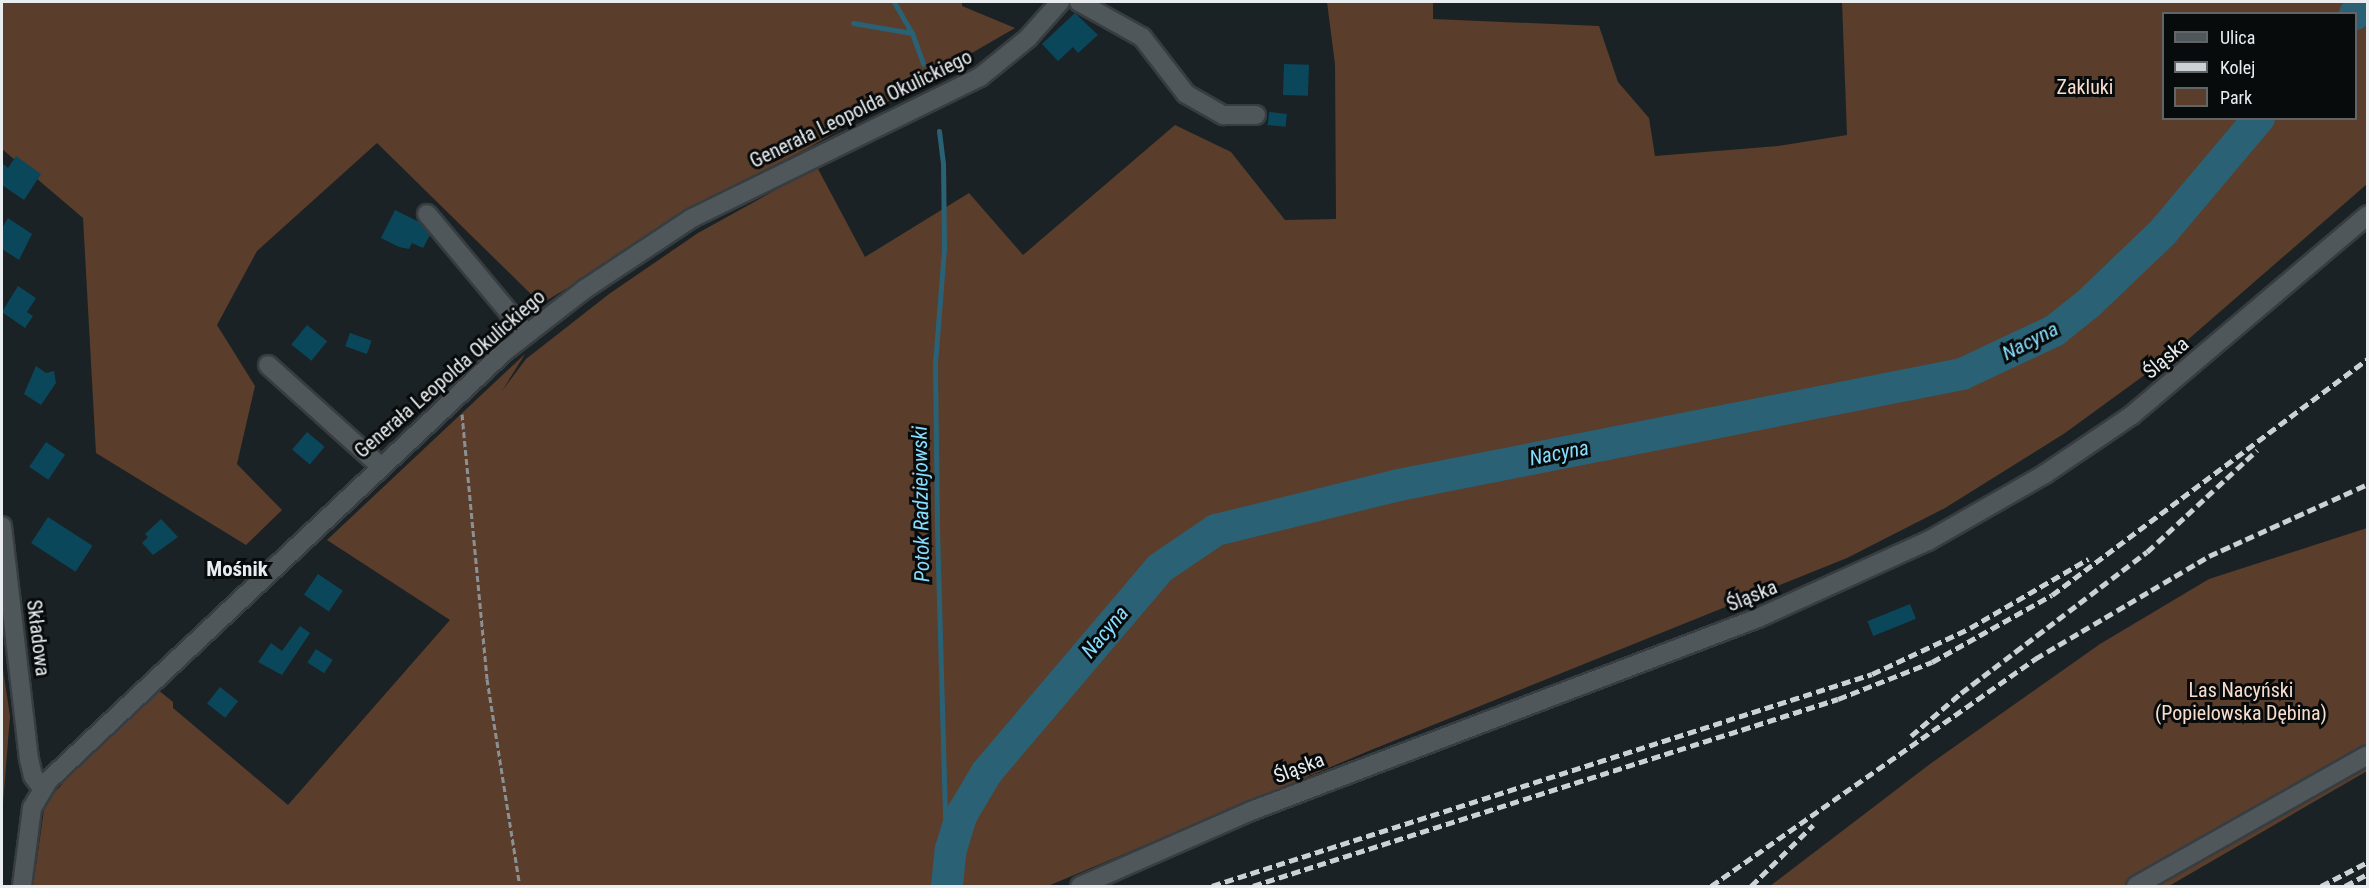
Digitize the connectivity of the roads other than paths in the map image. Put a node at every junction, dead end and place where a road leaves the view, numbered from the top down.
1 (1060, 2) edge
2 (1079, 2) edge
3 (1256, 115) dead end
4 (427, 214) dead end
5 (2367, 215) edge
6 (526, 333) junction
7 (268, 365) dead end
8 (379, 465) junction
9 (2, 526) edge
10 (2367, 755) edge
11 (42, 788) junction
12 (22, 886) edge
13 (1080, 886) edge
14 (2136, 886) edge

1 - 6 street, Generała Leopolda Okulickiego
2 - 3 street
4 - 6 street
5 - 13 street, Śląska
6 - 8 street, Generała Leopolda Okulickiego
7 - 8 street
8 - 11 street, Generała Leopolda Okulickiego
9 - 11 street, Składowa
10 - 14 street
11 - 12 street, Generała Leopolda Okulickiego

